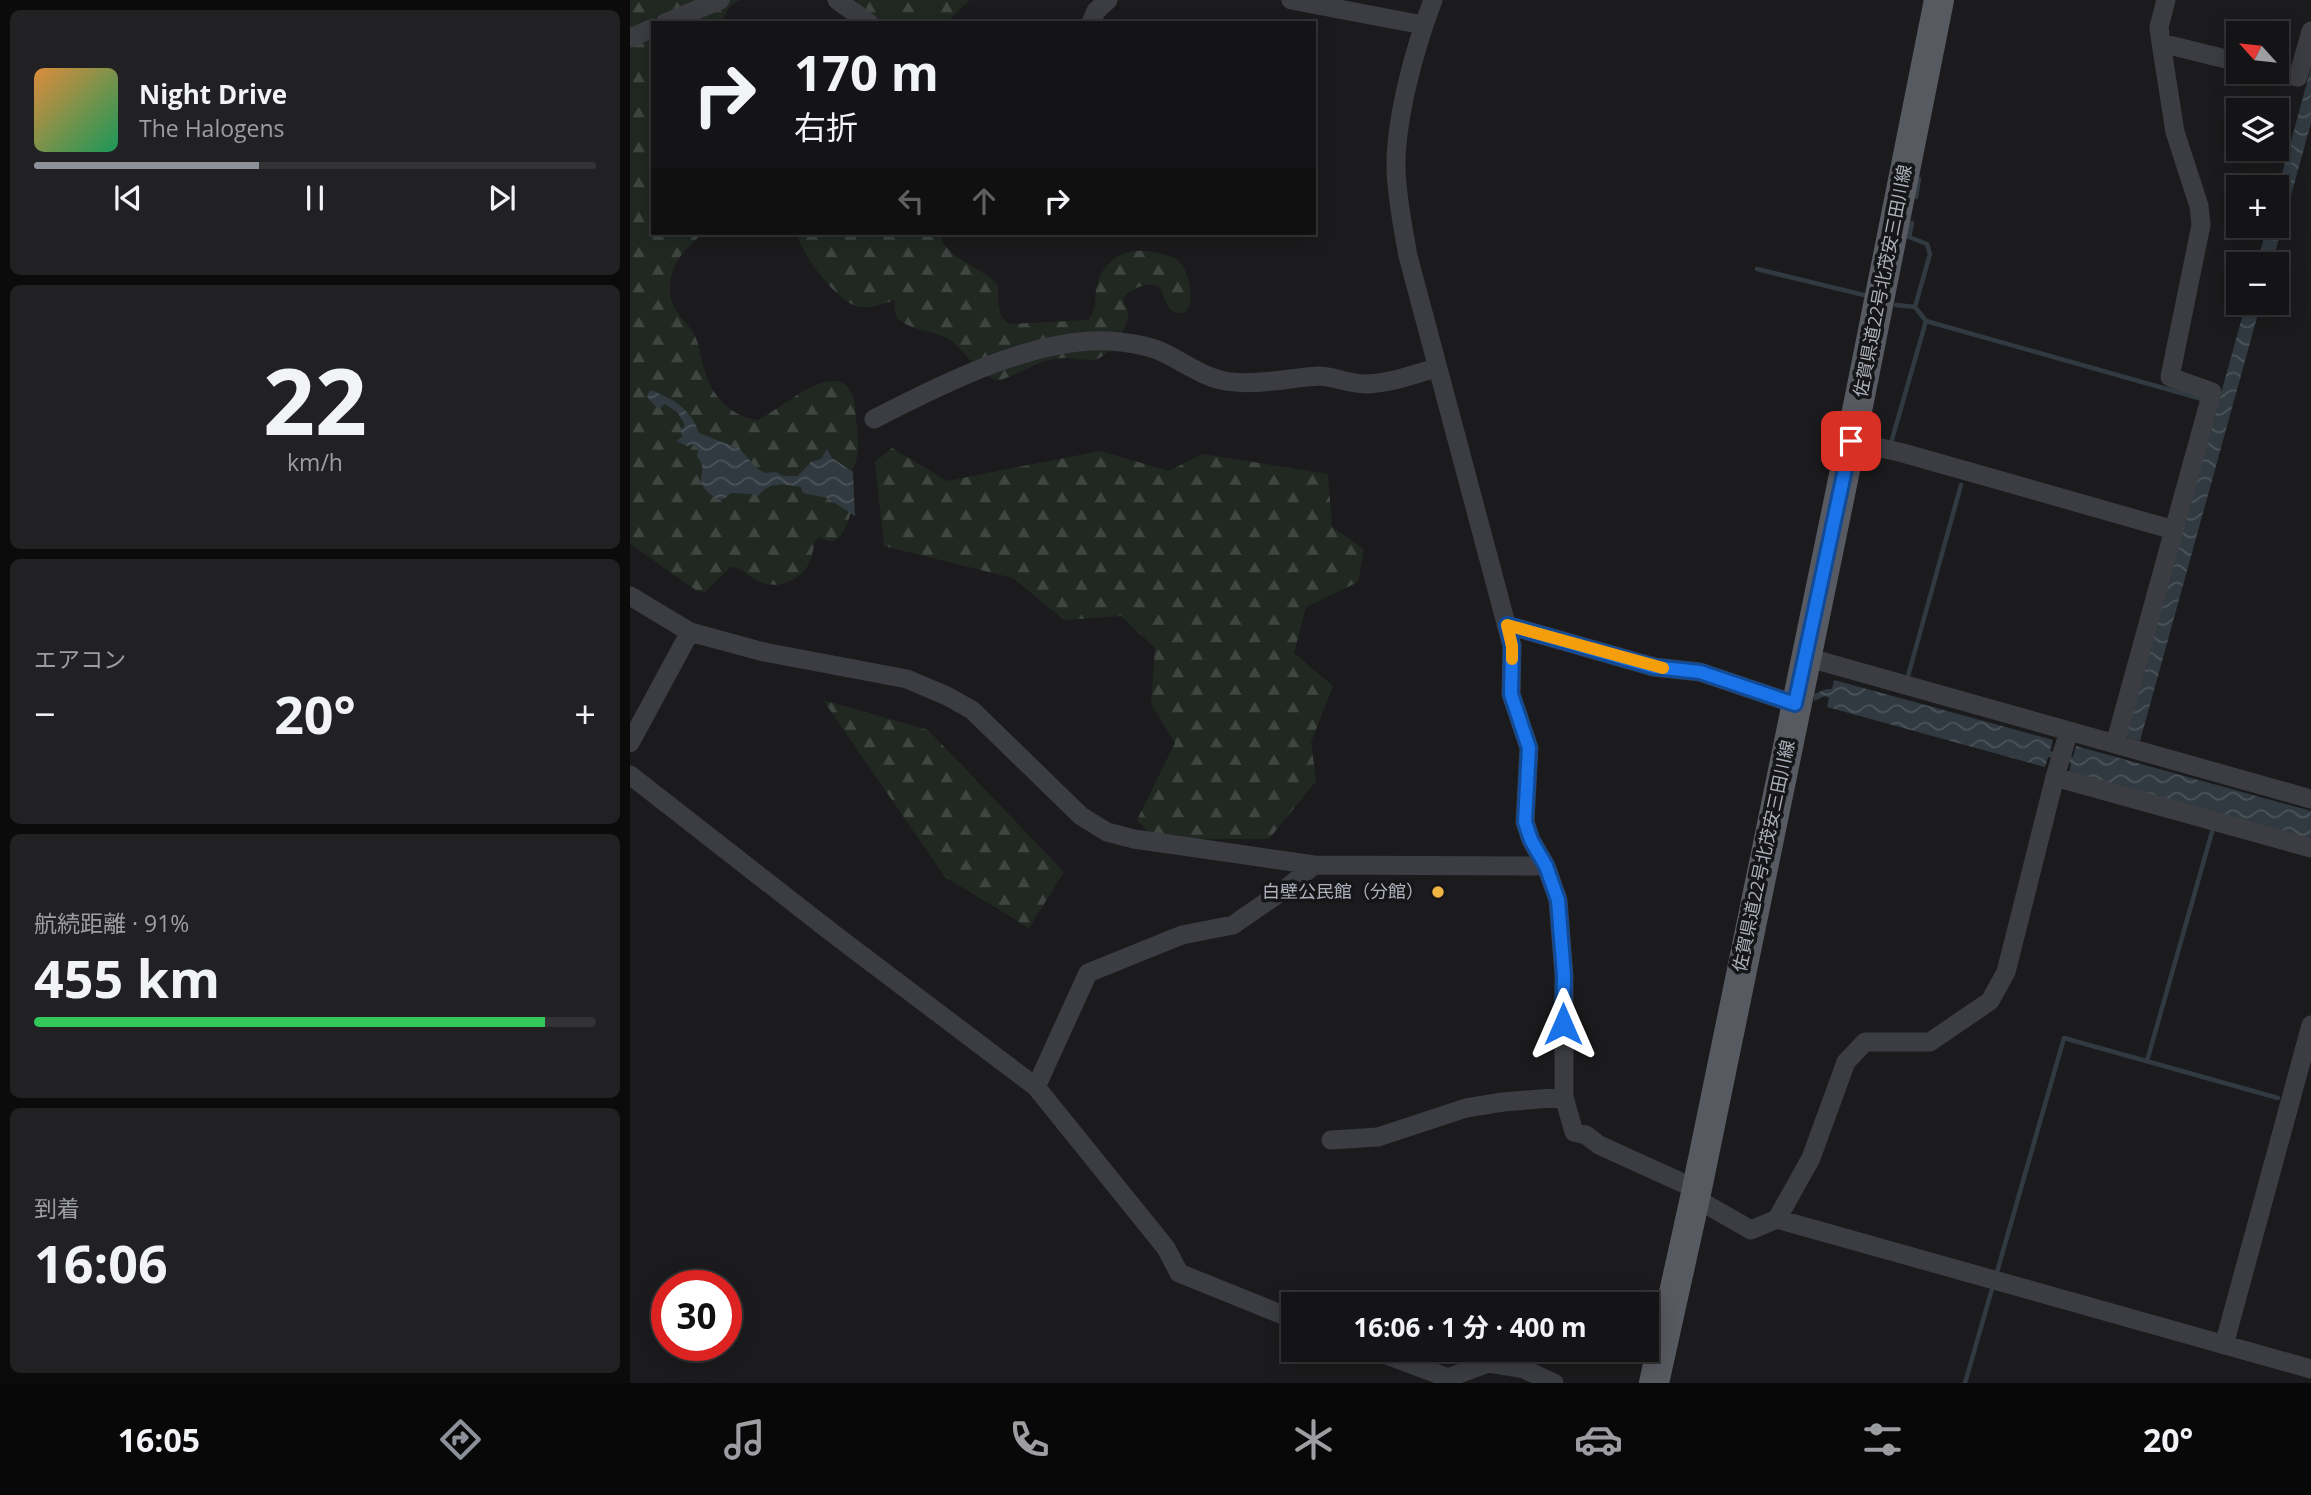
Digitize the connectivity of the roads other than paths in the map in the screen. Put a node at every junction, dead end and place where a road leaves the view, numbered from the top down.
1 (720, 0) edge
2 (837, 0) edge
3 (1108, 0) edge
4 (1291, 0) edge
5 (1433, 0) edge
6 (1939, 0) edge
7 (2166, 0) edge
8 (670, 21) edge
9 (866, 21) edge
10 (1092, 21) edge
11 (1423, 25) junction
12 (651, 29) edge
13 (2311, 31) edge
14 (630, 38) edge
15 (2161, 43) junction
16 (2226, 59) edge
17 (2289, 75) edge
18 (1437, 368) junction
19 (874, 419) dead end
20 (1851, 441) junction
21 (2174, 530) junction
22 (630, 596) edge
23 (1507, 625) junction
24 (690, 632) junction
25 (1806, 657) junction
26 (1795, 704) junction
27 (2069, 731) junction
28 (630, 743) edge
29 (2115, 744) junction
30 (2059, 764) junction
31 (630, 775) edge
32 (2311, 799) edge
33 (2311, 848) edge
34 (1314, 865) junction
35 (1546, 866) junction
36 (2311, 1025) edge
37 (1036, 1087) junction
38 (1564, 1097) junction
39 (1331, 1140) dead end
40 (1695, 1193) junction
41 (1777, 1219) junction
42 (1281, 1314) edge
43 (2224, 1345) junction
44 (1406, 1362) edge
45 (2311, 1369) edge
46 (1554, 1383) edge
47 (1654, 1383) edge

1 - 8 street
2 - 9 street
3 - 10 street
4 - 11 street
5 - 11 street
6 - 20 main road, 佐賀県道22号北茂安三田川線
7 - 15 street
11 - 18 street
12 - 14 street
13 - 17 street
15 - 16 street
15 - 21 street
18 - 19 street
18 - 23 street
20 - 21 street
20 - 25 main road, 佐賀県道22号北茂安三田川線
21 - 29 street
22 - 24 street
23 - 26 street
23 - 35 street
24 - 28 street
24 - 34 street
25 - 26 main road, 佐賀県道22号北茂安三田川線
25 - 27 street
26 - 40 main road, 佐賀県道22号北茂安三田川線
27 - 29 street
27 - 30 street
29 - 32 street
30 - 33 street
30 - 41 street
31 - 37 street
34 - 35 street
34 - 37 street
35 - 38 street
36 - 43 street
37 - 42 street
38 - 39 street
38 - 40 street
40 - 41 street
40 - 47 main road, 佐賀県道22号北茂安三田川線
41 - 43 street
43 - 45 street
44 - 46 street

